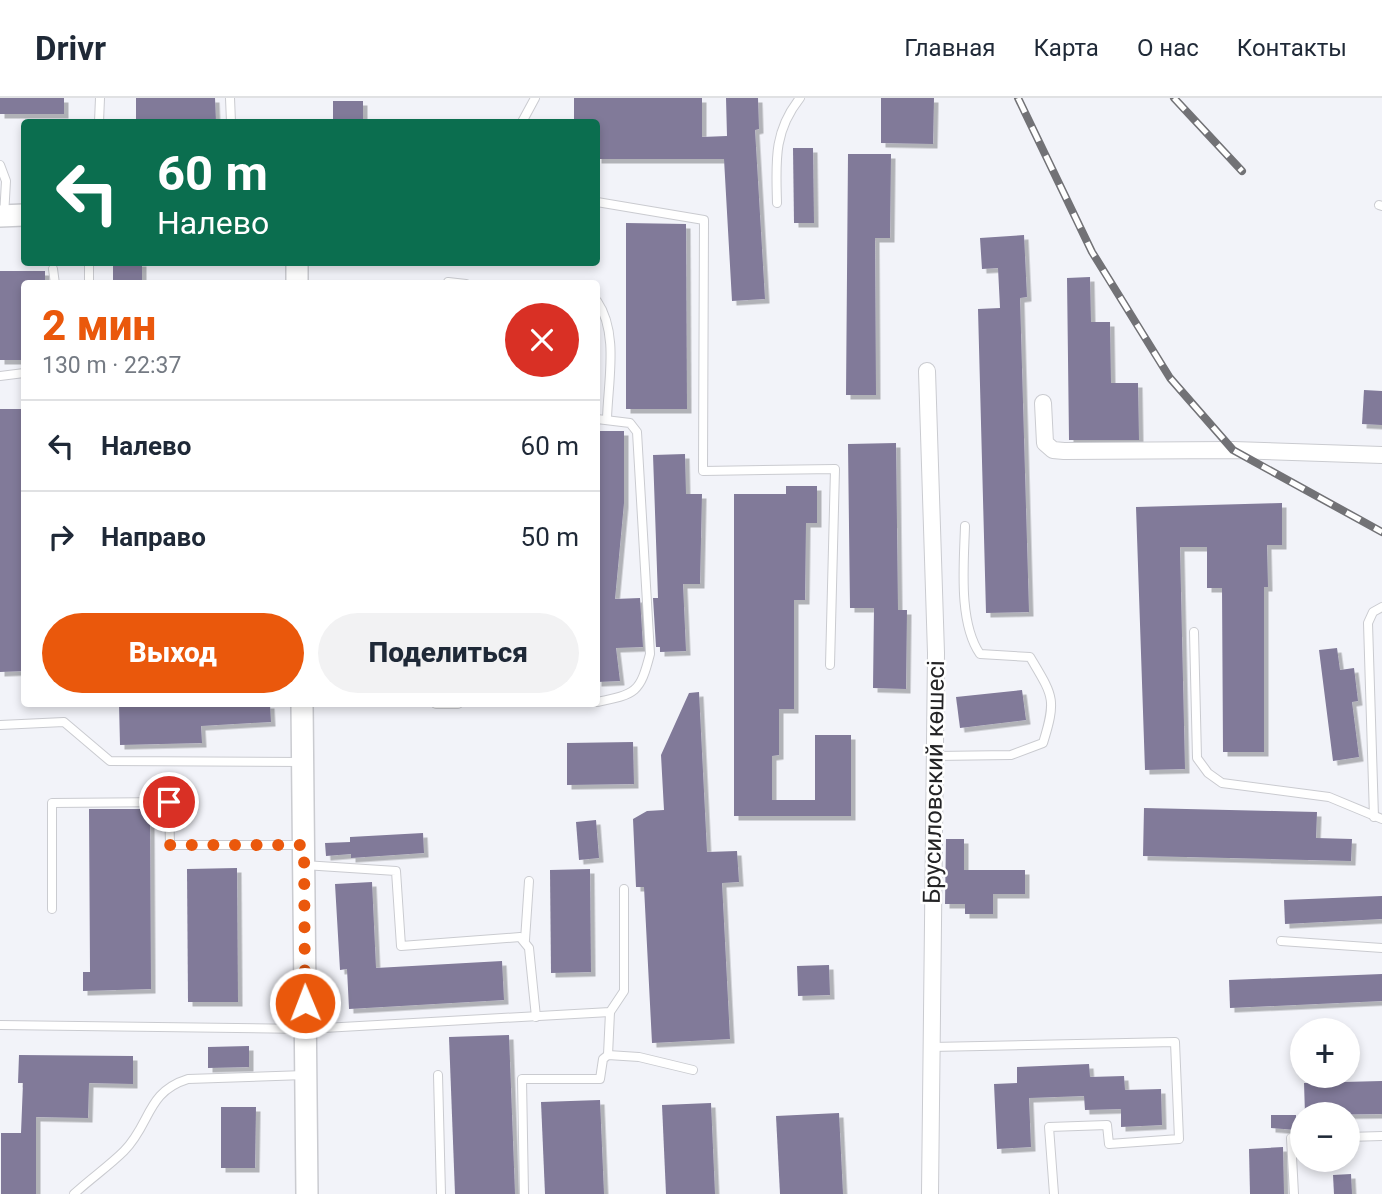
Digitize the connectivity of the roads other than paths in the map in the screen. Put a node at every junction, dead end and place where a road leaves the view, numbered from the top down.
1 (100, 98) edge
2 (230, 98) edge
3 (535, 98) edge
4 (800, 98) edge
5 (99, 119) edge
6 (231, 119) edge
7 (524, 119) edge
8 (0, 165) edge
9 (600, 203) edge
10 (777, 203) dead end
11 (9, 216) edge
12 (53, 269) dead end
13 (54, 280) edge
14 (600, 305) edge
15 (927, 371) dead end
16 (21, 373) edge
17 (0, 376) edge
18 (1043, 403) dead end
19 (600, 419) edge
20 (607, 419) junction
21 (1382, 455) edge
22 (965, 526) dead end
23 (1382, 607) edge
24 (1195, 632) dead end
25 (830, 665) dead end
26 (600, 701) edge
27 (302, 707) edge
28 (0, 725) edge
29 (934, 756) junction
30 (303, 762) junction
31 (1378, 818) edge
32 (304, 855) junction
33 (529, 881) dead end
34 (624, 889) dead end
35 (52, 909) dead end
36 (525, 940) junction
37 (1281, 941) dead end
38 (1382, 947) edge
39 (610, 1013) junction
40 (536, 1017) junction
41 (0, 1025) edge
42 (306, 1029) junction
43 (931, 1047) junction
44 (608, 1055) junction
45 (693, 1070) dead end
46 (305, 1075) junction
47 (438, 1075) dead end
48 (1382, 1136) edge
49 (1360, 1137) edge
50 (1293, 1172) edge
51 (74, 1194) edge
52 (307, 1194) edge
53 (441, 1194) edge
54 (524, 1194) edge
55 (930, 1194) edge
56 (1054, 1194) edge
57 (1294, 1194) edge

1 - 5 lane
2 - 6 lane
3 - 7 lane
4 - 10 lane
8 - 11 lane
9 - 25 lane
12 - 13 lane
14 - 20 lane
15 - 29 street, Брусиловский көшесі
16 - 17 lane
18 - 21 street
19 - 20 lane
20 - 26 lane
22 - 29 lane
23 - 31 lane
24 - 31 lane
27 - 30 street
28 - 30 lane
29 - 43 street, Брусиловский көшесі
30 - 32 street
32 - 35 lane
32 - 36 lane
32 - 42 street
33 - 36 lane
34 - 39 lane
36 - 40 lane
37 - 38 lane
39 - 40 lane
39 - 44 lane
40 - 42 lane
41 - 42 lane
42 - 46 street
43 - 55 street, Брусиловский көшесі
43 - 56 lane
44 - 45 lane
44 - 54 lane
46 - 51 lane
46 - 52 street
47 - 53 lane
48 - 49 lane
50 - 57 lane

